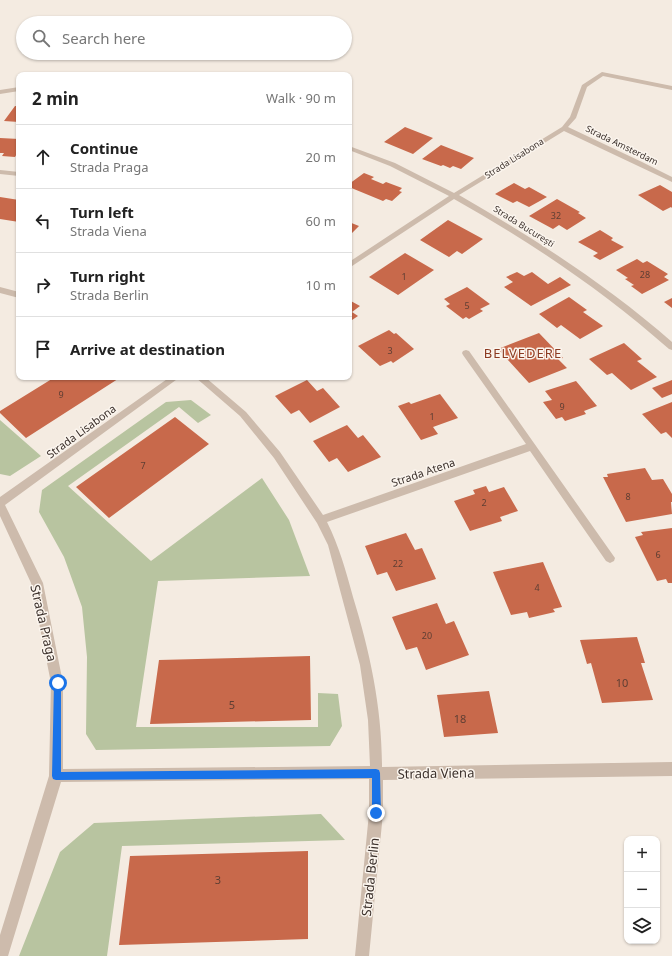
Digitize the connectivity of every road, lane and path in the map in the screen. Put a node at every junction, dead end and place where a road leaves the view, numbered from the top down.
1 (672, 88) edge
2 (16, 89) edge
3 (0, 92) edge
4 (564, 128) junction
5 (352, 149) edge
6 (0, 172) edge
7 (16, 174) edge
8 (672, 180) edge
9 (455, 195) junction
10 (352, 264) edge
11 (0, 290) edge
12 (16, 293) edge
13 (672, 348) edge
14 (466, 353) dead end
15 (172, 380) edge
16 (203, 380) edge
17 (532, 446) junction
18 (0, 504) edge
19 (321, 520) junction
20 (610, 558) dead end
21 (672, 769) edge
22 (376, 773) junction
23 (56, 776) junction
24 (1, 956) edge
25 (362, 956) edge

1 - 4 street, Strada Lisabona
2 - 3 street
4 - 8 street, Strada Amsterdam
4 - 9 street, Strada Lisabona
5 - 9 street, Strada București
6 - 7 street
9 - 10 street, Strada Lisabona
9 - 13 street, Strada București
11 - 12 street
14 - 17 street
15 - 18 street, Strada Lisabona
16 - 19 street, Strada Berlin
17 - 19 street, Strada Atena
17 - 20 street
18 - 23 street, Strada Praga
19 - 22 street, Strada Berlin
21 - 22 street, Strada Viena
22 - 23 street, Strada Viena
22 - 25 street, Strada Berlin
23 - 24 street, Strada Praga

